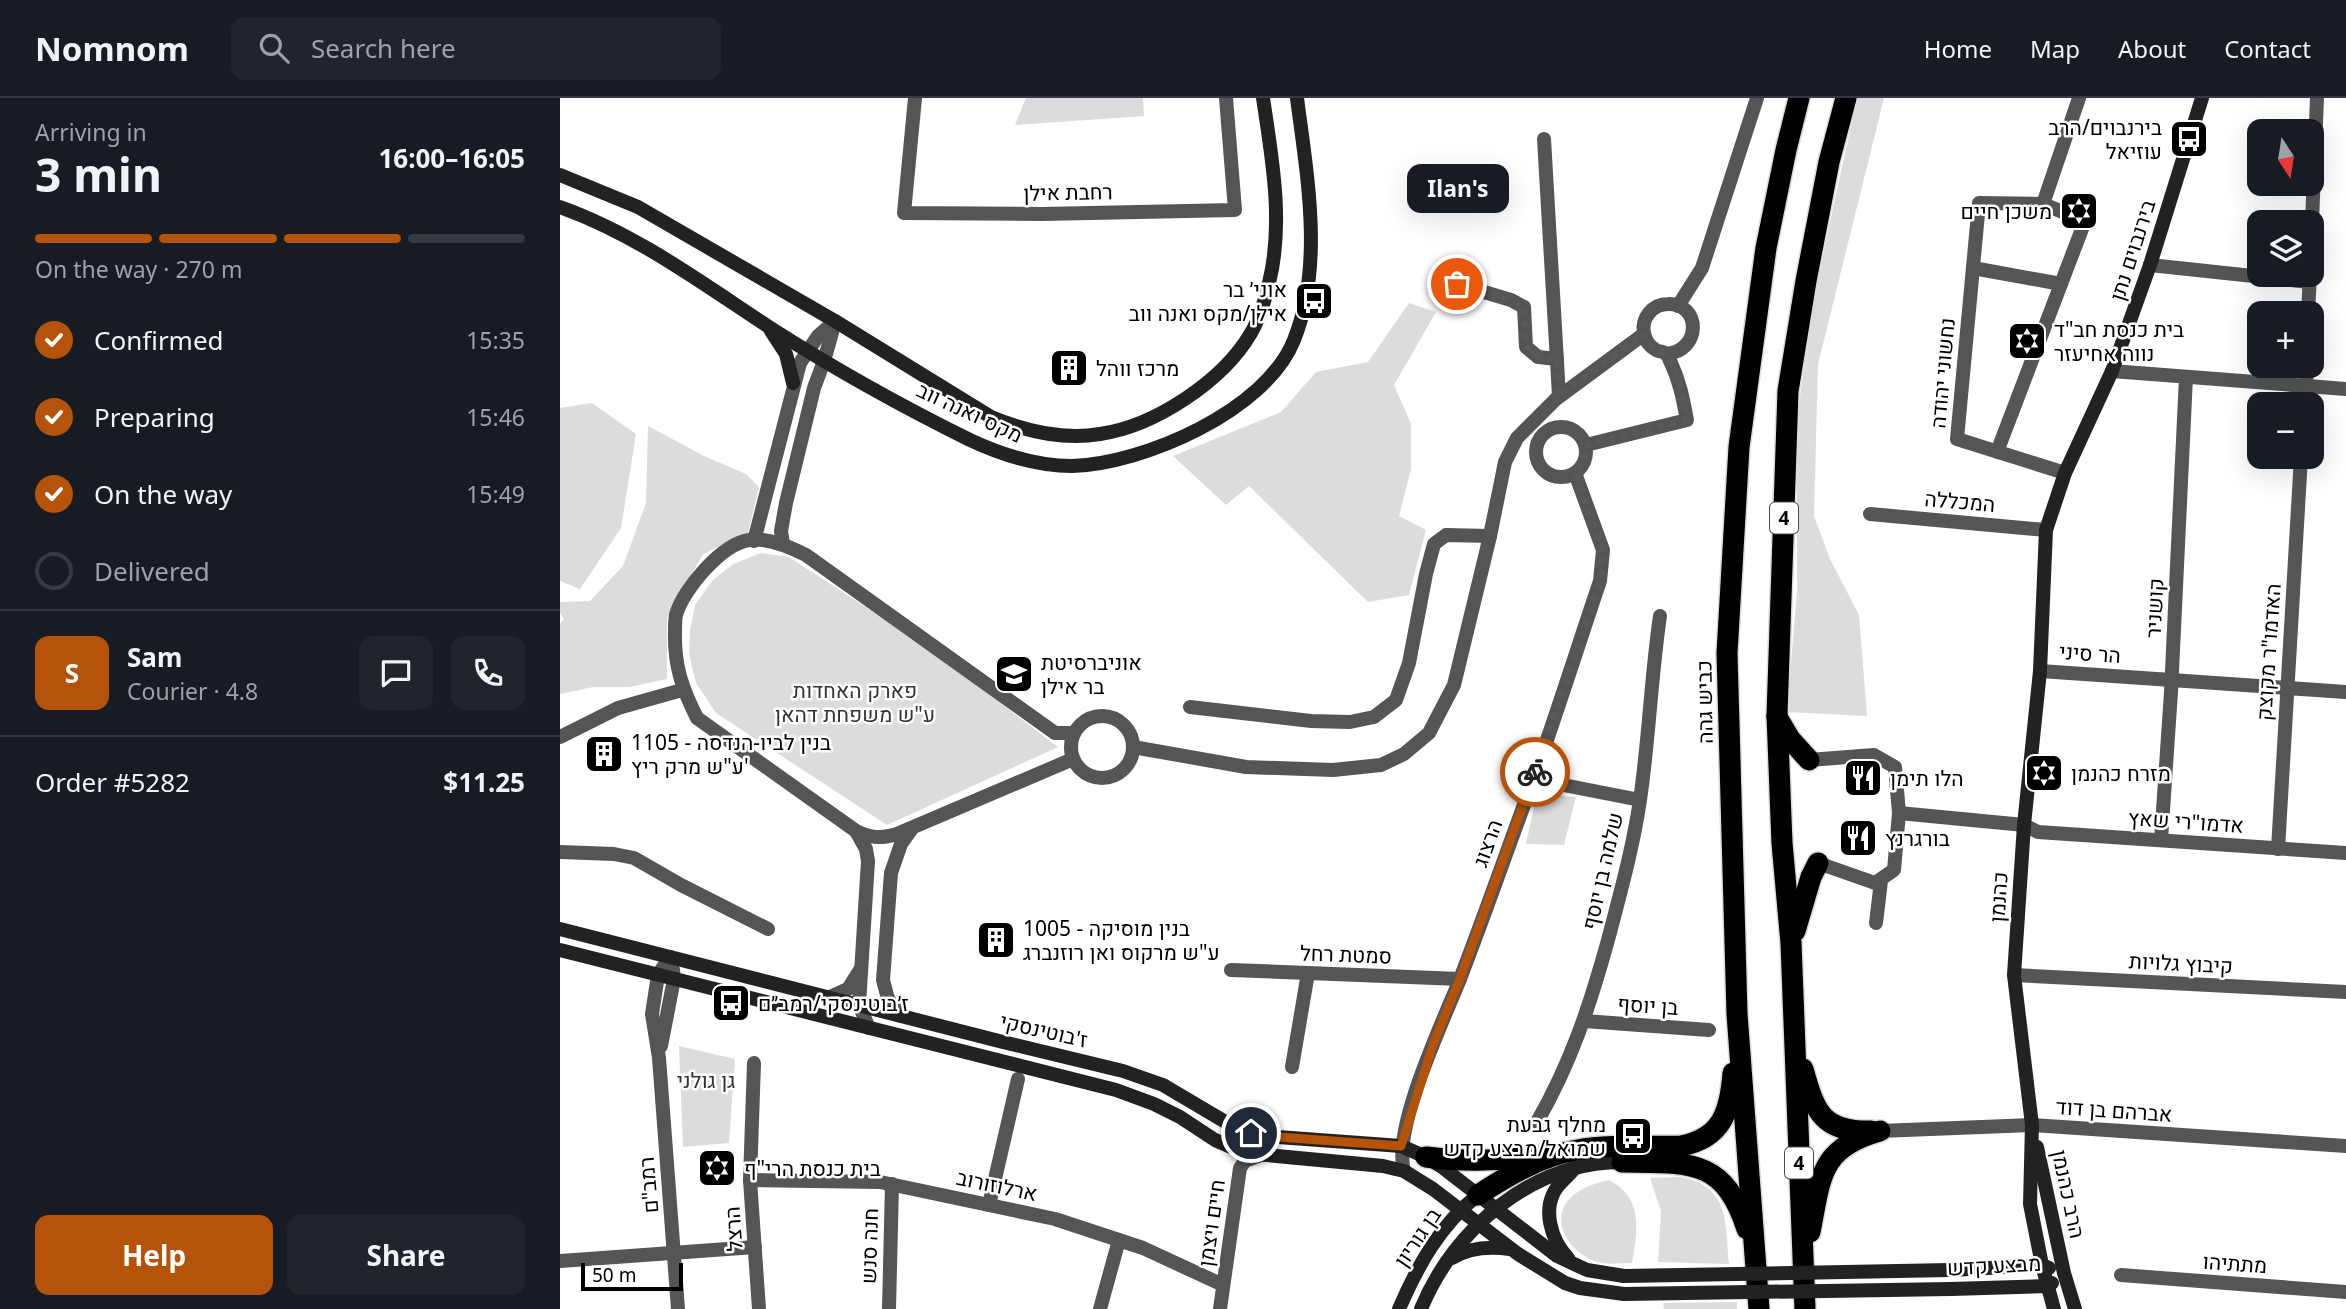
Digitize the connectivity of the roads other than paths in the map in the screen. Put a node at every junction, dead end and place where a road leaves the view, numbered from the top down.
1 (915, 98) edge
2 (1226, 98) edge
3 (1263, 98) edge
4 (1297, 98) edge
5 (1757, 98) edge
6 (1800, 98) edge
7 (1846, 98) edge
8 (2079, 98) edge
9 (2202, 98) edge
10 (2316, 98) edge
11 (1544, 139) dead end
12 (560, 175) edge
13 (2043, 204) junction
14 (560, 206) edge
15 (2312, 210) edge
16 (2150, 265) junction
17 (1973, 268) junction
18 (2247, 273) edge
19 (1457, 284) dead end
20 (2061, 284) junction
21 (1678, 306) junction
22 (835, 321) junction
23 (762, 322) junction
24 (1644, 334) junction
25 (807, 351) junction
26 (1666, 354) junction
27 (1557, 359) junction
28 (824, 361) junction
29 (2112, 371) junction
30 (2186, 377) junction
31 (2306, 378) edge
32 (793, 383) junction
33 (2306, 387) junction
34 (2346, 389) edge
35 (2306, 392) edge
36 (1559, 396) junction
37 (1586, 445) junction
38 (1997, 452) junction
39 (2300, 469) edge
40 (1575, 473) junction
41 (2065, 473) junction
42 (1870, 514) dead end
43 (2046, 530) junction
44 (1490, 536) junction
45 (754, 541) junction
46 (783, 544) junction
47 (1660, 616) dead end
48 (2040, 671) junction
49 (2172, 680) junction
50 (2286, 688) junction
51 (682, 690) junction
52 (2346, 692) edge
53 (1190, 707) dead end
54 (1777, 715) junction
55 (1073, 733) junction
56 (560, 737) edge
57 (1133, 747) junction
58 (1073, 759) junction
59 (1809, 760) joint
60 (1533, 779) junction
61 (1640, 800) junction
62 (1899, 813) junction
63 (2024, 825) junction
64 (912, 828) junction
65 (856, 831) junction
66 (2161, 840) junction
67 (2278, 849) junction
68 (560, 852) edge
69 (2346, 853) edge
70 (1818, 863) joint
71 (1881, 881) junction
72 (1876, 923) dead end
73 (560, 929) edge
74 (768, 929) dead end
75 (1791, 943) junction
76 (560, 950) edge
77 (670, 957) junction
78 (862, 965) junction
79 (1231, 970) dead end
80 (1307, 974) junction
81 (658, 975) junction
82 (2014, 975) junction
83 (674, 979) junction
84 (1460, 979) junction
85 (2346, 992) edge
86 (828, 998) junction
87 (859, 1006) junction
88 (1737, 1014) junction
89 (901, 1016) junction
90 (1794, 1017) junction
91 (1584, 1021) junction
92 (869, 1028) junction
93 (1709, 1030) dead end
94 (659, 1058) junction
95 (754, 1063) dead end
96 (1292, 1067) dead end
97 (1018, 1079) dead end
98 (1537, 1122) dead end
99 (2032, 1125) junction
100 (1880, 1131) junction
101 (1401, 1146) junction
102 (2346, 1146) edge
103 (1261, 1155) junction
104 (1426, 1157) junction
105 (1571, 1160) junction
106 (1622, 1162) joint
107 (1404, 1171) junction
108 (750, 1180) junction
109 (892, 1184) junction
110 (1433, 1189) junction
111 (1478, 1195) junction
112 (989, 1205) junction
113 (1497, 1208) junction
114 (1460, 1211) junction
115 (1479, 1225) junction
116 (1446, 1227) junction
117 (1119, 1240) junction
118 (755, 1247) junction
119 (1513, 1250) junction
120 (675, 1253) junction
121 (1755, 1253) junction
122 (560, 1261) edge
123 (1574, 1264) junction
124 (2042, 1265) junction
125 (1443, 1266) junction
126 (1803, 1268) junction
127 (2064, 1273) junction
128 (2121, 1275) dead end
129 (1223, 1286) junction
130 (2047, 1286) junction
131 (2346, 1292) edge
132 (678, 1309) edge
133 (759, 1309) edge
134 (889, 1309) edge
135 (1100, 1309) edge
136 (1220, 1309) edge
137 (1399, 1309) edge
138 (1421, 1309) edge
139 (1759, 1309) edge
140 (1805, 1309) edge
141 (2054, 1309) edge
142 (2075, 1309) edge

1 - 2 street, רחבת אילן
3 - 22 street, מקס ואנה ווב
4 - 28 street, מקס ואנה ווב
5 - 21 street
6 - 88 highway, כביש גהה
7 - 54 highway, 4
8 - 13 street
9 - 16 street, בירנבוים נתן
10 - 15 street
11 - 27 street
12 - 22 street, מקס ואנה ווב
13 - 17 street, נחשוני יהודה
13 - 20 street, נחשוני יהודה
14 - 23 street, מקס ואנה ווב
16 - 18 street
16 - 29 street, בירנבוים נתן
17 - 20 street
17 - 38 street, נחשוני יהודה
19 - 27 street
20 - 38 street, נחשוני יהודה
21 - 24 street
21 - 26 street
22 - 25 street
22 - 28 street
23 - 25 street, מקס ואנה ווב
23 - 32 street
24 - 26 street
24 - 36 street
25 - 28 street, מקס ואנה ווב
25 - 32 street
26 - 37 street
27 - 36 street
28 - 46 street
29 - 30 street
29 - 41 street, בירנבוים נתן
30 - 33 street
30 - 49 street, קושניר
31 - 33 street
32 - 45 street
33 - 34 street
33 - 35 street
36 - 44 street
37 - 40 street
37 - 40 street
38 - 41 street, נחשוני יהודה
39 - 50 street, האדמו"ר מקוצק
40 - 60 street, הרצוג
41 - 43 street, בירנבוים נתן
42 - 43 street, המכללה
43 - 48 street, כהנמן
44 - 53 street
44 - 57 street
45 - 46 street
45 - 51 street
46 - 55 street
47 - 61 street, שלמה בן יוסף
48 - 49 street, הר סיני
48 - 63 street, כהנמן
49 - 50 street, הר סיני
49 - 66 street, קושניר
50 - 52 street, הר סיני
50 - 67 street, האדמו"ר מקוצק
51 - 56 street
51 - 65 street
54 - 59 highway
54 - 75 highway, 4
55 - 57 street
55 - 58 street
57 - 58 street
58 - 64 street
59 - 62 street
60 - 61 street
60 - 84 street, הרצוג
61 - 91 street, שלמה בן יוסף
62 - 63 street, אדמו"רי שאץ
62 - 71 street
63 - 66 street, אדמו"רי שאץ
63 - 82 street, כהנמן
64 - 65 street
64 - 89 street
65 - 78 street
66 - 67 street, אדמו"רי שאץ
67 - 69 street, אדמו"רי שאץ
68 - 74 street
70 - 71 street
70 - 75 highway
71 - 72 street
73 - 77 street, ז'בוטינסקי
75 - 90 highway, 4
76 - 81 street, ז'בוטינסקי
77 - 81 street, רמב"ם
77 - 83 street, רמב"ם
77 - 86 street, ז'בוטינסקי
78 - 86 street
78 - 87 street
79 - 80 street, סמטת רחל
80 - 84 street, סמטת רחל
80 - 96 street
81 - 83 street, ז'בוטינסקי
81 - 94 street, רמב"ם
82 - 85 street, קיבוץ גלויות
82 - 99 street, כהנמן
83 - 92 street, ז'בוטינסקי
83 - 94 street, רמב"ם
84 - 101 street, הרצוג
86 - 87 street, ז'בוטינסקי
87 - 89 street, ז'בוטינסקי
87 - 92 street
88 - 105 highway
88 - 121 highway, כביש גהה
89 - 101 street, ז'בוטינסקי
90 - 100 highway
90 - 126 highway, 4
91 - 93 street, בן יוסף
91 - 98 street, שלמה בן יוסף
92 - 103 street, ז'בוטינסקי
94 - 120 street, רמב"ם
95 - 108 street, הרצל
97 - 112 street
99 - 100 street, אברהם בן דוד
99 - 102 street, אברהם בן דוד
99 - 124 street, כהנמן
99 - 127 street, הרב כהנמן
100 - 126 highway
101 - 104 street, ז'בוטינסקי
101 - 107 street
103 - 107 street, ז'בוטינסקי
103 - 129 street, חיים ויצמן
104 - 105 highway
104 - 111 street, ז'בוטינסקי
105 - 106 street, בן גוריון
105 - 111 highway
105 - 113 street, בן גוריון
105 - 123 street
106 - 121 highway
107 - 110 street, ז'בוטינסקי
108 - 109 street, ארלוזורוב
108 - 118 street, הרצל
109 - 112 street, ארלוזורוב
109 - 134 street, חנה סנש
110 - 114 street, ז'בוטינסקי
110 - 116 street
111 - 113 street, ז'בוטינסקי
111 - 114 street, בן גוריון
112 - 117 street, ארלוזורוב
113 - 115 street, בן גוריון
113 - 123 street, מבצע קדש
114 - 115 street, ז'בוטינסקי
114 - 116 street, בן גוריון
115 - 119 street, מבצע קדש
115 - 125 street, בן גוריון
116 - 137 street, בן גוריון
117 - 129 street, ארלוזורוב
117 - 135 street
118 - 120 street
118 - 133 street, הרצל
119 - 125 street
119 - 130 street, מבצע קדש, bridge
120 - 122 street
120 - 132 street, רמב"ם
121 - 139 highway, כביש גהה
123 - 124 street, מבצע קדש, bridge
124 - 127 street, מבצע קדש
124 - 130 street
125 - 138 street, בן גוריון
126 - 140 highway, 4
127 - 130 street, מבצע קדש
127 - 142 street
128 - 131 street, מתתיהו
129 - 136 street, חיים ויצמן
130 - 141 street

